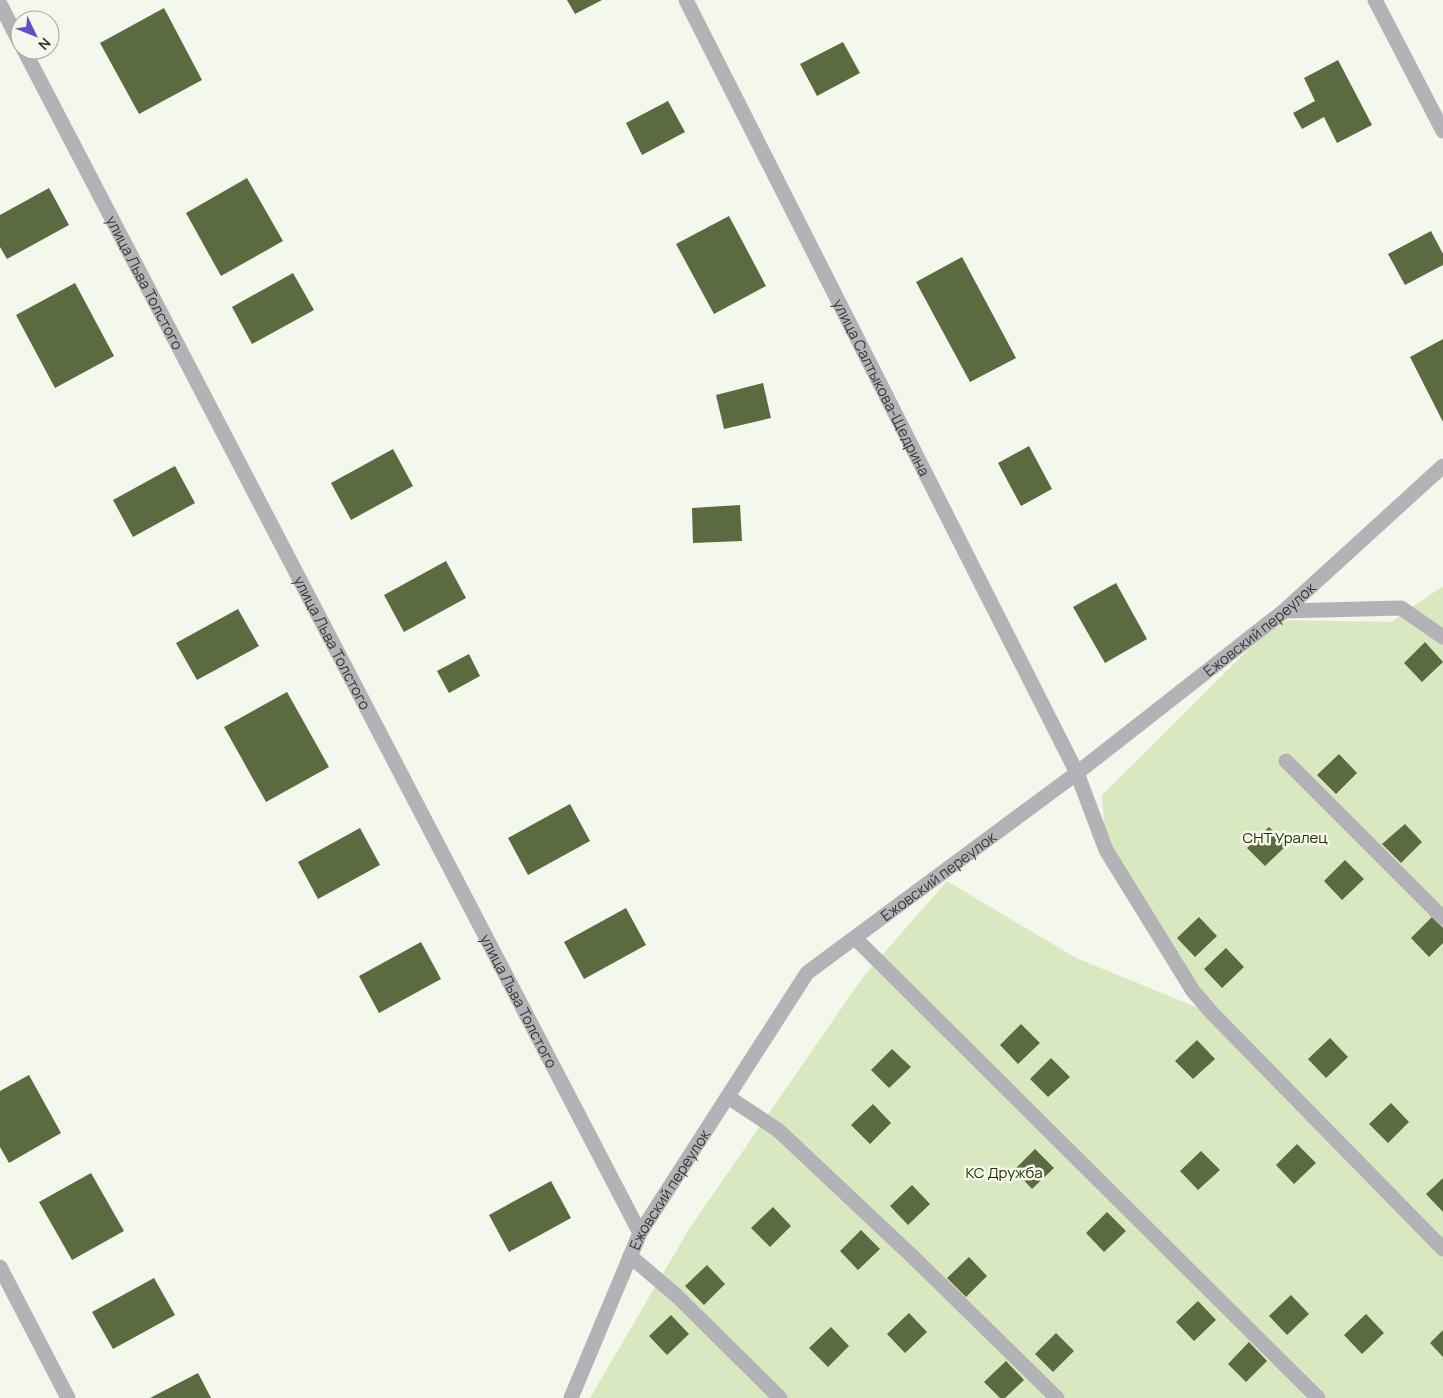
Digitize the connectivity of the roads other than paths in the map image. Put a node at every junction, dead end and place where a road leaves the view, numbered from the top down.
1 (686, 0) edge
2 (1375, 0) edge
3 (0, 4) edge
4 (10, 24) edge
5 (29, 60) edge
6 (1443, 131) edge
7 (1443, 466) edge
8 (1284, 611) junction
9 (1440, 633) edge
10 (1286, 761) dead end
11 (1077, 773) junction
12 (1443, 918) edge
13 (855, 938) junction
14 (728, 1097) junction
15 (640, 1233) junction
16 (1443, 1249) edge
17 (630, 1256) junction
18 (0, 1267) edge
19 (68, 1398) edge
20 (571, 1398) edge
21 (780, 1398) edge
22 (1057, 1398) edge
23 (1318, 1398) edge

1 - 11 street, улица Салтыкова-Щедрина
2 - 6 street
3 - 4 street
5 - 15 street, улица Льва Толстого
7 - 8 street, Ежовский переулок
8 - 9 street
8 - 11 street, Ежовский переулок
10 - 12 street
11 - 13 street, Ежовский переулок
11 - 16 street, улица Салтыкова-Щедрина
13 - 14 street, Ежовский переулок
13 - 23 street
14 - 15 street, Ежовский переулок
14 - 22 street
15 - 17 street, Ежовский переулок
17 - 20 street, Ежовский переулок
17 - 21 street
18 - 19 street

